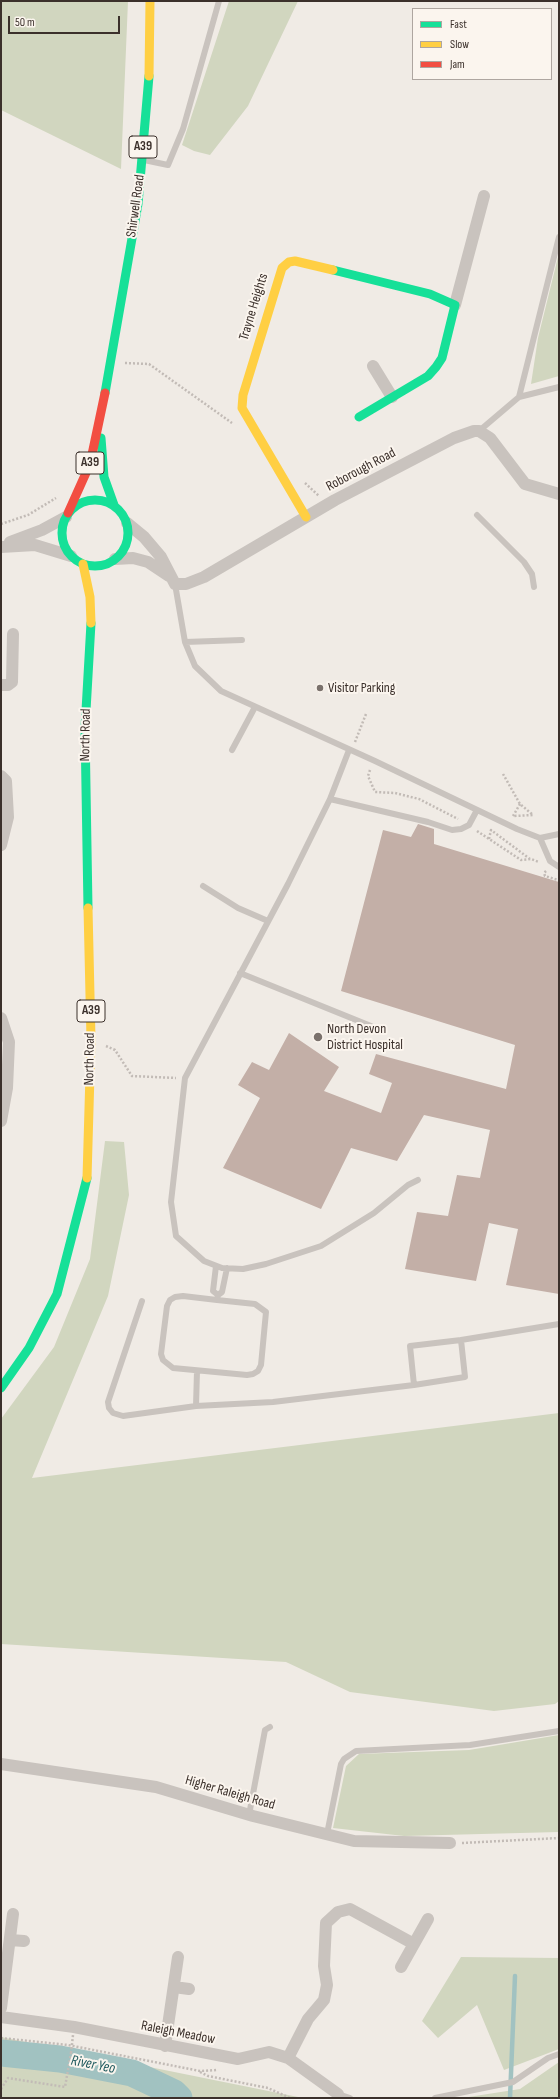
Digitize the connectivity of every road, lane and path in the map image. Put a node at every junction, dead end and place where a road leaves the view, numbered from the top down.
1 (150, 1) edge
2 (219, 1) edge
3 (142, 159) junction
4 (484, 196) dead end
5 (559, 237) edge
6 (455, 305) junction
7 (372, 366) dead end
8 (559, 387) edge
9 (392, 397) junction
10 (519, 398) junction
11 (102, 409) junction
12 (359, 416) dead end
13 (479, 431) junction
14 (559, 494) edge
15 (60, 495) dead end
16 (114, 505) junction
17 (67, 515) junction
18 (477, 515) dead end
19 (306, 517) junction
20 (126, 523) junction
21 (1, 524) edge
22 (1, 546) edge
23 (71, 556) junction
24 (112, 561) junction
25 (83, 564) junction
26 (105, 573) dead end
27 (172, 580) junction
28 (534, 587) dead end
29 (99, 588) dead end
30 (92, 614) junction
31 (14, 634) dead end
32 (242, 640) dead end
33 (185, 642) junction
34 (1, 685) edge
35 (255, 707) junction
36 (366, 714) dead end
37 (354, 743) dead end
38 (232, 750) dead end
39 (349, 750) junction
40 (503, 774) dead end
41 (1, 776) edge
42 (330, 799) junction
43 (520, 804) junction
44 (477, 810) junction
45 (559, 834) edge
46 (540, 838) junction
47 (489, 839) dead end
48 (1, 845) edge
49 (531, 859) dead end
50 (559, 867) edge
51 (203, 886) dead end
52 (268, 921) junction
53 (240, 973) junction
54 (1, 1018) edge
55 (371, 1026) dead end
56 (91, 1039) junction
57 (185, 1078) junction
58 (1, 1121) edge
59 (418, 1180) dead end
60 (216, 1266) junction
61 (226, 1268) junction
62 (217, 1298) junction
63 (142, 1301) dead end
64 (559, 1324) edge
65 (461, 1340) junction
66 (197, 1370) junction
67 (414, 1385) junction
68 (1, 1388) edge
69 (196, 1406) junction
70 (270, 1727) dead end
71 (559, 1731) edge
72 (1, 1764) edge
73 (249, 1815) junction
74 (327, 1834) junction
75 (559, 1838) edge
76 (450, 1843) joint
77 (13, 1914) dead end
78 (428, 1919) dead end
79 (10, 1940) junction
80 (24, 1941) dead end
81 (414, 1944) junction
82 (178, 1957) dead end
83 (401, 1967) dead end
84 (174, 1987) junction
85 (190, 1989) dead end
86 (1, 2008) edge
87 (1, 2017) edge
88 (73, 2035) dead end
89 (1, 2038) edge
90 (165, 2046) junction
91 (559, 2054) edge
92 (228, 2057) junction
93 (288, 2058) junction
94 (200, 2071) junction
95 (1, 2089) edge
96 (338, 2094) joint
97 (290, 2098) edge
98 (350, 2098) edge
99 (435, 2098) edge

1 - 3 main road, Shirwell Road / A39
2 - 3 lane
3 - 11 main road, Shirwell Road / A39
4 - 6 street
5 - 10 lane
6 - 9 main road
6 - 19 main road, Trayne Heights
7 - 9 street
8 - 10 lane
9 - 12 main road
10 - 13 lane
11 - 16 main road, Shirwell Road / A39
11 - 17 main road, Shirwell Road / A39
13 - 14 street
13 - 19 street, Roborough Road
15 - 21 path
16 - 17 main road
16 - 20 main road
17 - 22 street
17 - 23 main road
18 - 28 lane
19 - 27 street, Roborough Road
20 - 24 main road
20 - 27 street
22 - 23 street
23 - 25 main road
24 - 25 main road
24 - 26 main road
24 - 27 street
25 - 30 main road, North Road / A39
27 - 33 lane
29 - 30 main road, North Road / A39
30 - 56 main road, North Road / A39
31 - 34 street
32 - 33 lane
33 - 35 lane
35 - 38 lane
35 - 39 lane
36 - 37 path
39 - 42 lane
39 - 44 lane
40 - 43 path
41 - 48 street
42 - 44 lane
42 - 52 lane
43 - 43 path
44 - 46 lane
45 - 46 lane
46 - 50 lane
47 - 49 path
51 - 52 lane
52 - 53 lane
53 - 55 lane
53 - 57 lane
54 - 58 street
56 - 57 path
56 - 68 main road, North Road / A39
57 - 60 lane
59 - 61 lane
60 - 61 lane
60 - 62 lane
61 - 62 lane
62 - 66 lane
62 - 66 lane
63 - 69 lane
64 - 65 lane
65 - 67 lane
65 - 67 lane
66 - 69 lane
67 - 69 lane
70 - 73 lane
71 - 74 lane
72 - 73 street, Higher Raleigh Road
73 - 74 street, Higher Raleigh Road
74 - 76 street, Higher Raleigh Road
75 - 76 path
77 - 79 street
78 - 81 street
79 - 80 street
79 - 86 street
81 - 83 street
81 - 93 street
82 - 84 street
84 - 85 street
84 - 90 street
87 - 90 street, Raleigh Meadow
88 - 95 path, bridge
89 - 94 path
90 - 92 street, Raleigh Meadow
91 - 99 lane
92 - 93 street, Raleigh Meadow
92 - 94 path
93 - 96 street, Raleigh Meadow
94 - 97 path
96 - 98 lane

